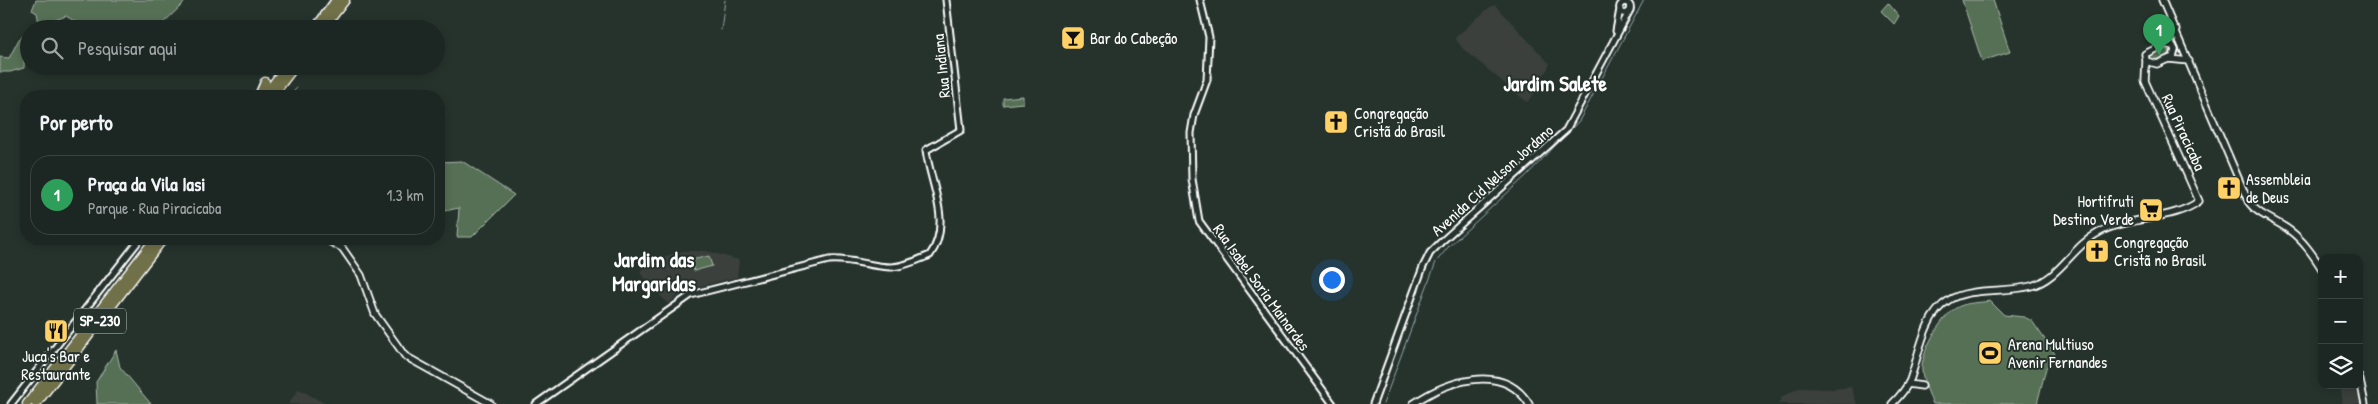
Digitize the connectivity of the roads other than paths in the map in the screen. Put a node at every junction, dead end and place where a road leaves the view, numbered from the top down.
1 (336, 0) edge
2 (345, 0) edge
3 (946, 0) edge
4 (1200, 0) edge
5 (1635, 0) edge
6 (2162, 0) edge
7 (1627, 1) edge
8 (1620, 9) junction
9 (1630, 11) junction
10 (322, 20) edge
11 (330, 20) edge
12 (2176, 29) junction
13 (1616, 34) junction
14 (2179, 37) junction
15 (2167, 44) junction
16 (2179, 47) junction
17 (2185, 51) junction
18 (2170, 58) junction
19 (2189, 61) junction
20 (2149, 63) junction
21 (280, 75) edge
22 (288, 75) edge
23 (265, 82) dead end
24 (262, 90) edge
25 (269, 90) edge
26 (277, 90) edge
27 (135, 245) edge
28 (150, 245) edge
29 (158, 245) edge
30 (336, 245) edge
31 (340, 245) edge
32 (342, 248) junction
33 (2318, 262) edge
34 (1908, 384) junction
35 (1922, 386) dead end
36 (2362, 389) edge
37 (11, 404) edge
38 (27, 404) edge
39 (36, 404) edge
40 (491, 404) edge
41 (536, 404) edge
42 (1333, 404) edge
43 (1373, 404) edge
44 (1413, 404) edge
45 (1529, 404) edge
46 (1892, 404) edge
47 (2365, 404) edge

1 - 10 highway
2 - 11 highway
3 - 41 street, Rua Indiana
4 - 42 street, Rua Isabel Soria Mainardes
5 - 9 street, Avenida Cid Nelson Jordano
6 - 12 main road
7 - 8 street
7 - 9 street
8 - 9 street
8 - 13 street, Avenida Cid Nelson Jordano
9 - 13 street, Avenida Cid Nelson Jordano
12 - 14 main road
12 - 15 main road
13 - 43 street, Avenida Cid Nelson Jordano
14 - 16 main road
14 - 17 main road
15 - 16 main road
15 - 18 main road
15 - 20 main road
16 - 17 main road
16 - 18 main road
17 - 19 main road
18 - 19 main road
18 - 20 main road
19 - 33 main road
20 - 34 main road, Rua Piracicaba
21 - 25 highway
22 - 26 highway
23 - 24 highway
27 - 37 street
28 - 38 highway, SP-230
29 - 39 highway, SP-230
30 - 32 main road
31 - 32 main road
32 - 40 main road
34 - 35 main road
34 - 46 main road
36 - 47 main road
44 - 45 main road

